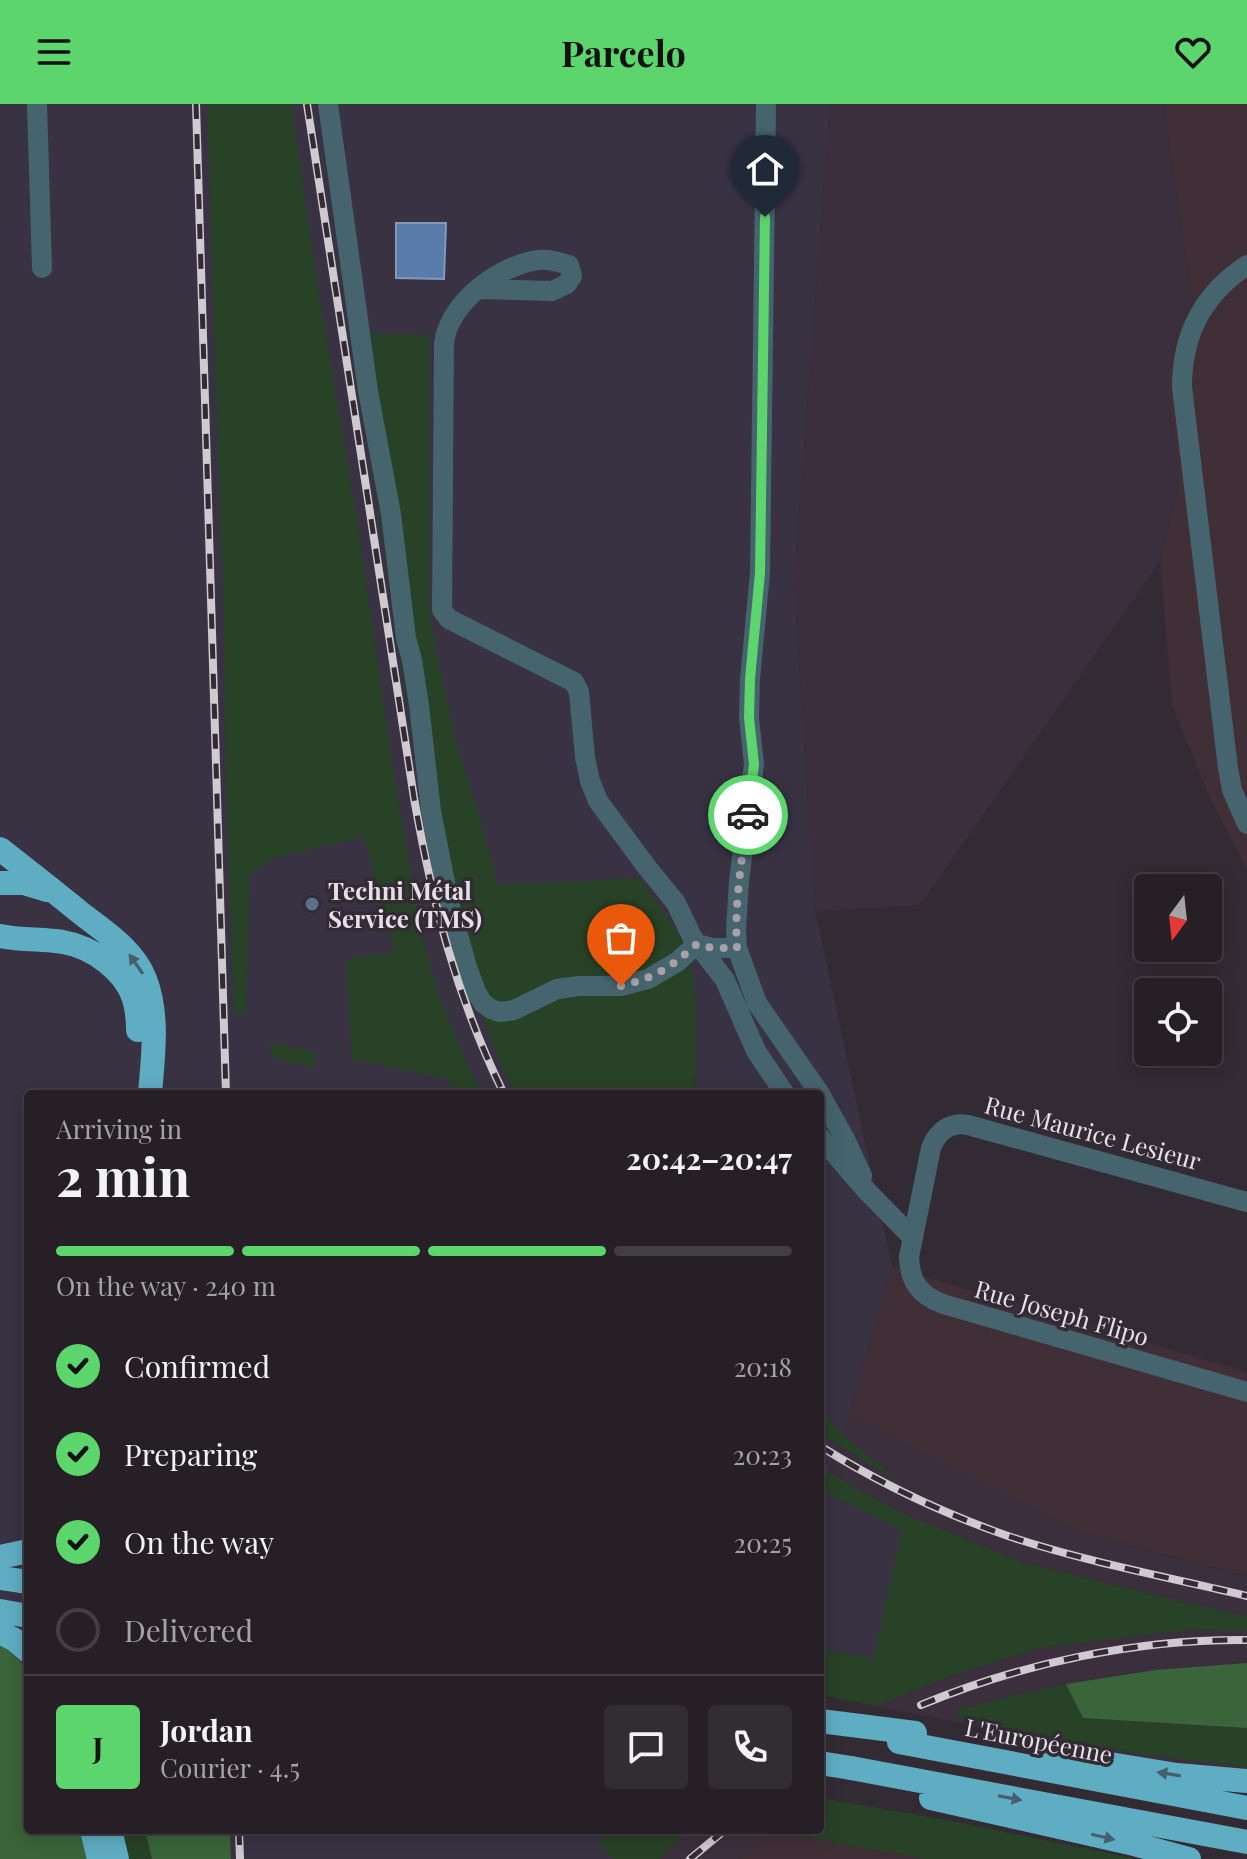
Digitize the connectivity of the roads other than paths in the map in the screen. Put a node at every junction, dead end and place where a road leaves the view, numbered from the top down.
1 (37, 104) edge
2 (328, 104) edge
3 (766, 104) edge
4 (1247, 265) edge
5 (42, 268) dead end
6 (480, 289) dead end
7 (1247, 824) edge
8 (0, 849) edge
9 (0, 883) edge
10 (70, 904) junction
11 (0, 936) edge
12 (48, 941) junction
13 (697, 944) junction
14 (737, 948) junction
15 (0, 954) edge
16 (135, 1090) edge
17 (150, 1090) edge
18 (782, 1090) edge
19 (817, 1090) edge
20 (824, 1101) edge
21 (824, 1142) edge
22 (866, 1190) junction
23 (1247, 1202) edge
24 (912, 1237) junction
25 (1247, 1392) edge
26 (24, 1552) edge
27 (0, 1557) edge
28 (0, 1578) edge
29 (24, 1581) edge
30 (0, 1611) edge
31 (24, 1615) edge
32 (0, 1632) edge
33 (24, 1648) edge
34 (824, 1722) edge
35 (824, 1728) edge
36 (854, 1729) junction
37 (907, 1738) junction
38 (832, 1770) edge
39 (1247, 1781) edge
40 (1247, 1808) edge
41 (93, 1834) edge
42 (111, 1834) edge
43 (1247, 1842) edge
44 (99, 1859) edge
45 (117, 1859) edge
46 (1189, 1859) edge

1 - 5 street
2 - 13 street
3 - 14 street
4 - 7 street
6 - 13 street
8 - 10 highway
9 - 10 highway
17 -> 10 highway
11 - 12 highway
12 - 15 highway
12 - 16 highway
13 - 14 street
13 - 18 street
14 - 19 street
20 - 22 street
21 - 22 street
22 - 24 street
23 - 24 street, Rue Maurice Lesieur
24 - 25 street, Rue Joseph Flipo
26 - 27 highway
28 - 29 highway
30 - 31 highway
32 - 33 highway
34 - 36 highway
35 - 36 highway
36 - 37 highway, bridge
39 -> 37 highway
37 - 40 highway, L'Européenne
38 -> 43 highway
38 -> 46 highway
41 - 44 highway
42 - 45 highway

